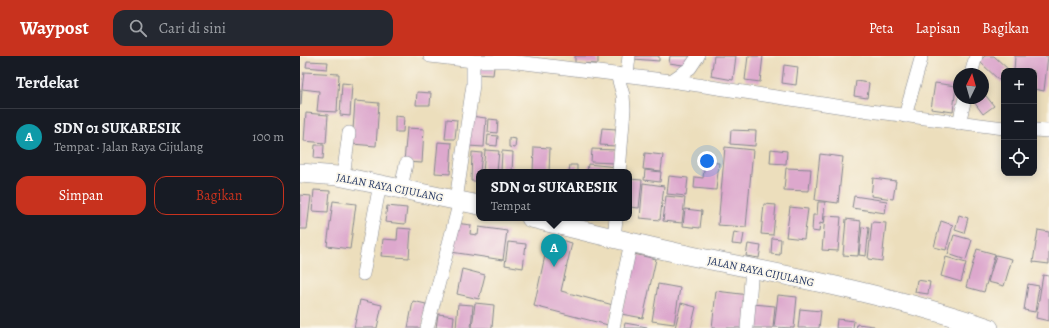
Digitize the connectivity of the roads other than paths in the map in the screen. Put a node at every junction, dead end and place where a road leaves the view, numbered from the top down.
1 (430, 56) edge
2 (629, 56) edge
3 (698, 56) edge
4 (976, 56) edge
5 (921, 59) dead end
6 (473, 61) junction
7 (973, 68) edge
8 (622, 75) junction
9 (671, 81) junction
10 (964, 104) edge
11 (906, 116) junction
12 (959, 123) junction
13 (1001, 128) edge
14 (1037, 130) edge
15 (1049, 131) edge
16 (349, 133) dead end
17 (406, 164) dead end
18 (619, 169) edge
19 (300, 174) edge
20 (343, 177) junction
21 (380, 184) junction
22 (401, 188) junction
23 (458, 200) junction
24 (476, 204) edge
25 (543, 221) edge
26 (617, 221) edge
27 (622, 240) junction
28 (752, 268) junction
29 (363, 274) dead end
30 (427, 328) edge
31 (613, 328) edge
32 (747, 328) edge
33 (989, 328) edge

1 - 6 street
2 - 8 street
3 - 9 street
4 - 7 street
5 - 11 street
6 - 8 street
6 - 23 street
8 - 9 street
8 - 18 street
9 - 11 street
10 - 12 street
11 - 12 street
12 - 13 street
14 - 15 street
16 - 20 street
17 - 22 street
19 - 20 highway, JALAN RAYA CIJULANG
20 - 21 highway, JALAN RAYA CIJULANG
21 - 22 highway, JALAN RAYA CIJULANG
21 - 29 street
22 - 23 highway, JALAN RAYA CIJULANG
23 - 24 highway, JALAN RAYA CIJULANG
23 - 30 street
25 - 27 highway, JALAN RAYA CIJULANG
26 - 27 street
27 - 28 highway, JALAN RAYA CIJULANG
27 - 31 street
28 - 32 street
28 - 33 highway, JALAN RAYA CIJULANG

